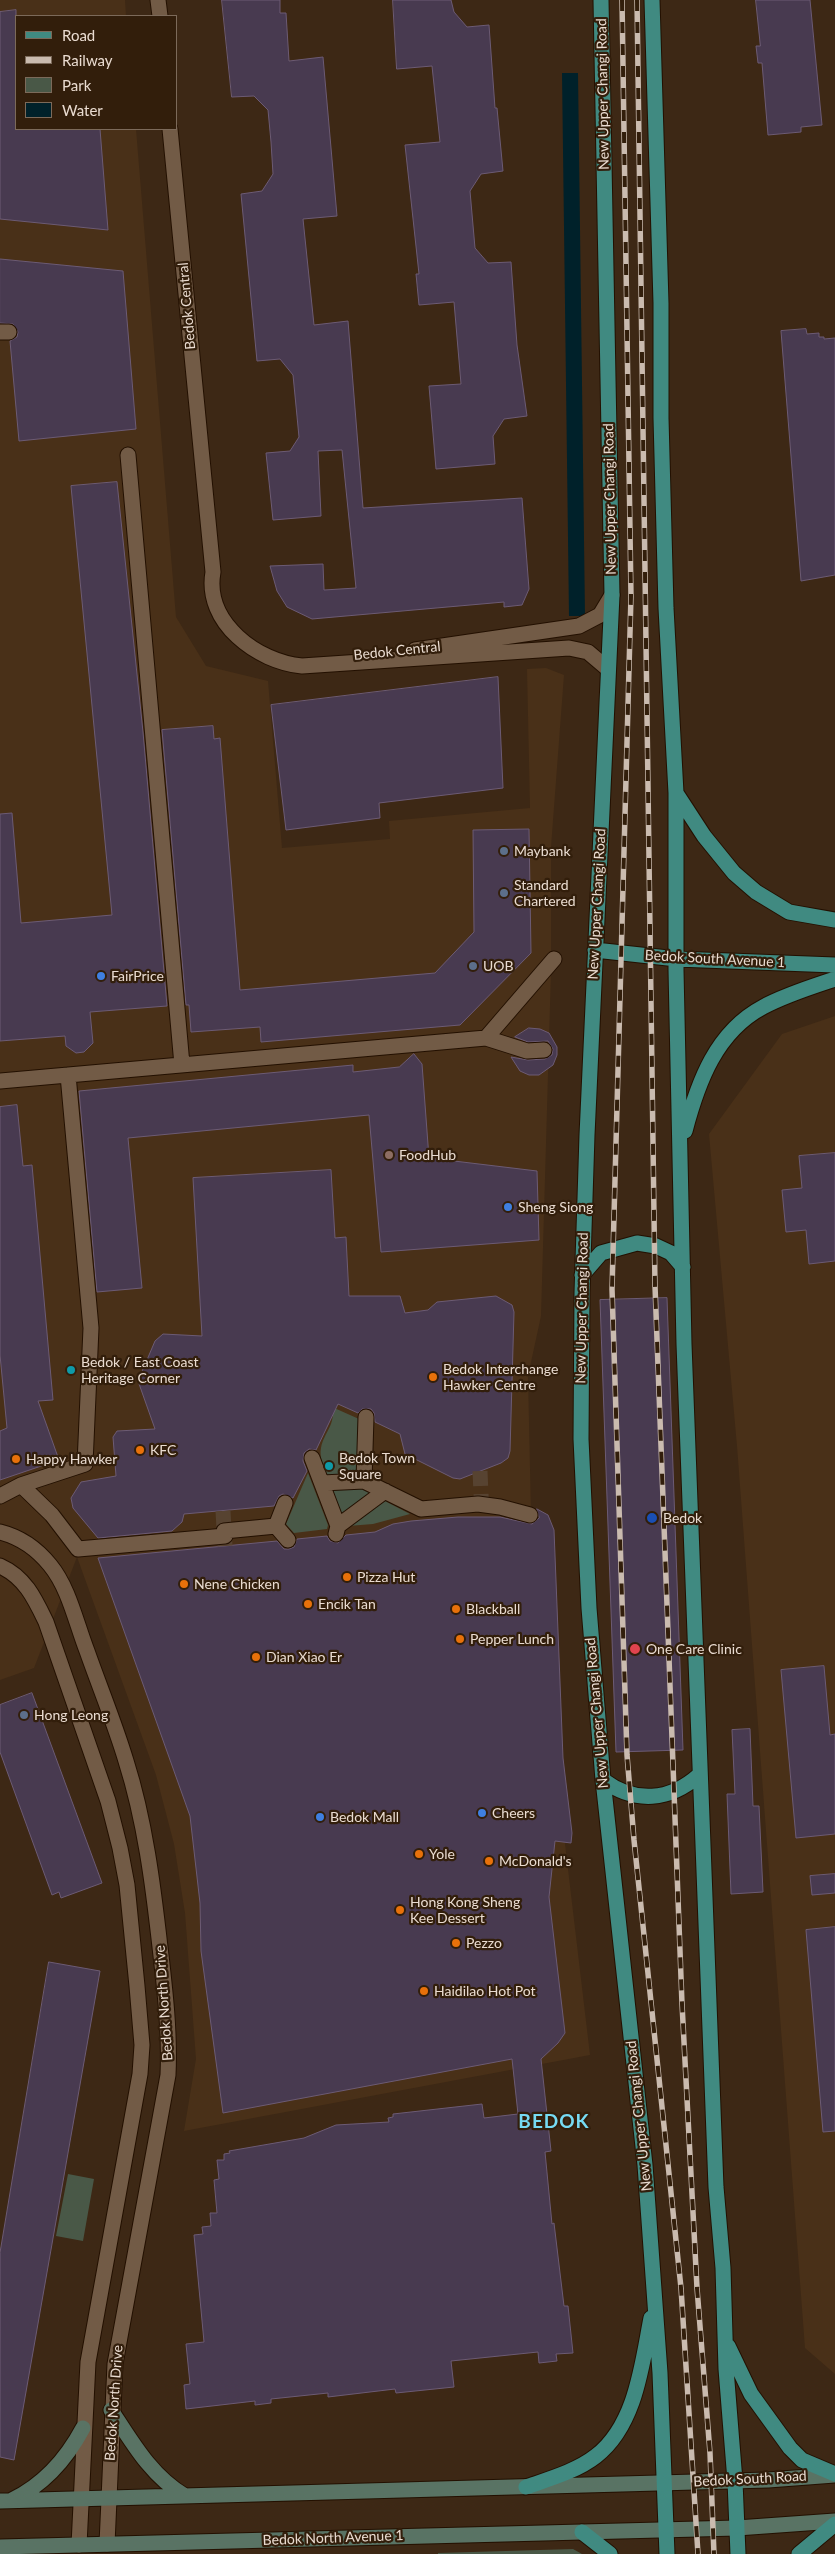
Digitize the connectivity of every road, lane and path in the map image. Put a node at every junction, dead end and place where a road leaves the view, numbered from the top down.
1 (158, 0) edge
2 (601, 0) edge
3 (652, 0) edge
4 (160, 15) edge
5 (170, 130) edge
6 (128, 455) dead end
7 (213, 572) junction
8 (612, 595) junction
9 (608, 669) junction
10 (676, 793) junction
11 (835, 920) edge
12 (595, 950) junction
13 (554, 959) dead end
14 (677, 959) junction
15 (835, 965) edge
16 (835, 979) edge
17 (486, 1038) junction
18 (544, 1050) dead end
19 (182, 1065) junction
20 (68, 1075) junction
21 (0, 1081) edge
22 (680, 1150) junction
23 (684, 1266) junction
24 (582, 1275) junction
25 (366, 1417) dead end
26 (312, 1458) dead end
27 (364, 1481) junction
28 (322, 1483) junction
29 (21, 1485) junction
30 (385, 1492) junction
31 (0, 1496) edge
32 (284, 1503) dead end
33 (530, 1515) dead end
34 (276, 1526) junction
35 (0, 1532) edge
36 (288, 1540) dead end
37 (0, 1566) edge
38 (700, 1775) junction
39 (603, 1780) junction
40 (655, 2300) junction
41 (725, 2340) junction
42 (111, 2410) junction
43 (83, 2428) junction
44 (835, 2474) edge
45 (735, 2481) junction
46 (664, 2483) junction
47 (526, 2487) junction
48 (184, 2496) junction
49 (108, 2498) junction
50 (80, 2499) junction
51 (5, 2501) edge
52 (835, 2523) edge
53 (737, 2528) junction
54 (666, 2530) junction
55 (582, 2532) junction
56 (107, 2544) junction
57 (79, 2545) junction
58 (0, 2547) edge
59 (610, 2554) edge
60 (667, 2554) edge
61 (738, 2554) edge
62 (799, 2554) edge

1 - 4 street
2 - 8 main road, New Upper Changi Road
3 - 10 main road
5 - 7 street, Bedok Central
6 - 19 street
7 - 8 street, Bedok Central
7 - 9 street, Bedok Central
8 - 9 main road, New Upper Changi Road
9 - 12 main road, New Upper Changi Road
10 - 11 main road
10 - 14 main road
12 - 14 main road, Bedok South Avenue 1
12 - 24 main road, New Upper Changi Road
13 - 17 street
14 - 15 main road, Bedok South Avenue 1
14 - 22 main road
16 - 22 main road
17 - 18 street
17 - 19 street
19 - 20 street
20 - 21 street
20 - 29 street
22 - 23 main road
23 - 24 main road
23 - 38 main road
24 - 39 main road, New Upper Changi Road
25 - 27 street
26 - 28 street
27 - 28 street
27 - 30 street
28 - 30 street
29 - 31 street
29 - 34 street
30 - 33 street
32 - 34 street
34 - 36 street
35 - 42 street, Bedok North Drive
37 - 43 street, Bedok North Drive
38 - 39 main road
38 - 41 main road
39 - 40 main road, New Upper Changi Road
40 - 46 main road, New Upper Changi Road
40 - 47 main road
41 - 44 main road
41 - 45 main road
42 - 48 main road
42 - 49 street, Bedok North Drive
43 - 50 street, Bedok North Drive
43 - 51 main road
44 - 45 main road, Bedok South Road
45 - 46 main road, Bedok South Road
45 - 53 main road
46 - 47 main road
46 - 54 main road, New Upper Changi Road
47 - 48 main road
48 - 49 main road
49 - 50 main road
49 - 56 street, Bedok North Drive
50 - 51 main road
50 - 57 street, Bedok North Drive
52 - 53 main road
52 - 62 main road
53 - 54 main road
53 - 61 main road
54 - 55 main road, Bedok North Avenue 1
54 - 60 main road, New Upper Changi Road
55 - 56 main road, Bedok North Avenue 1
55 - 59 main road
56 - 57 main road, Bedok North Avenue 1
57 - 58 main road, Bedok North Avenue 1

